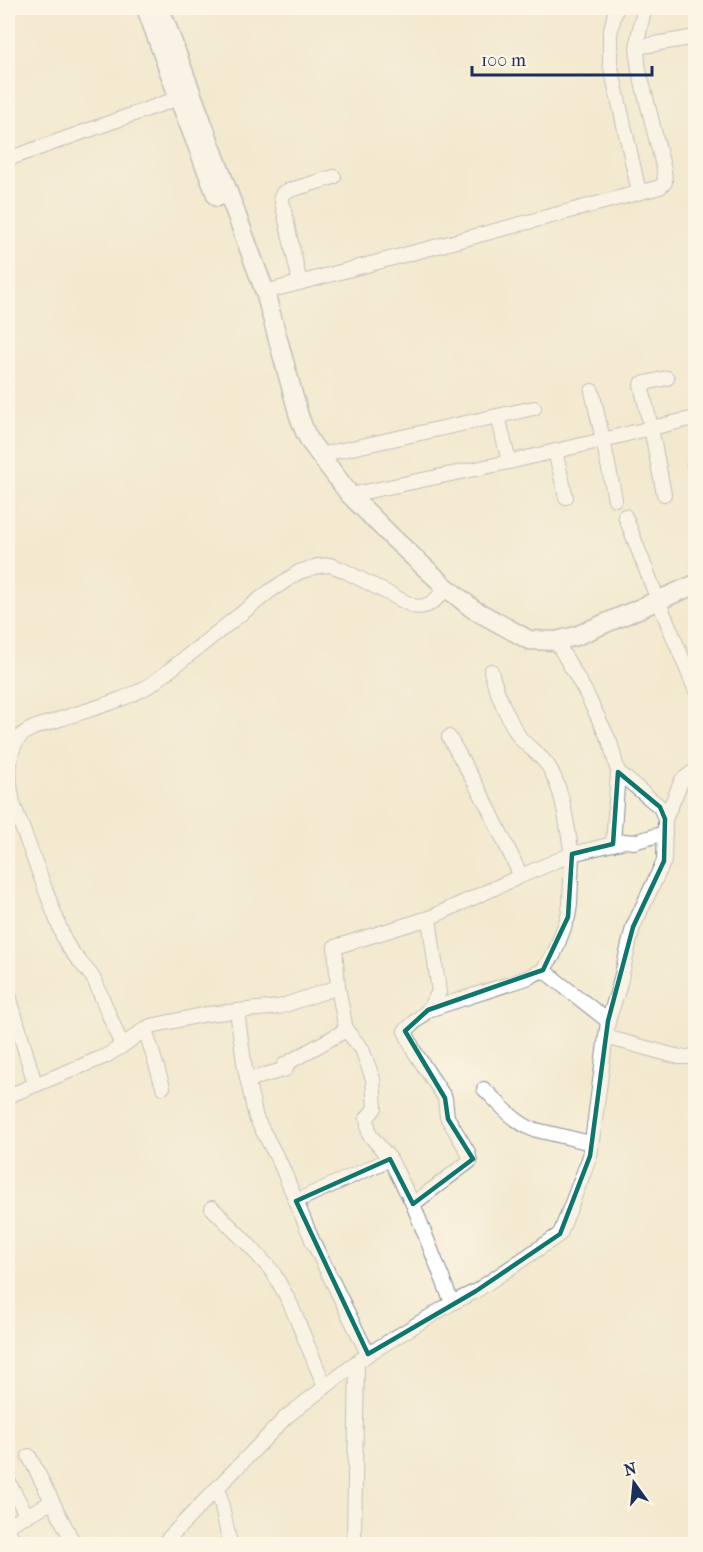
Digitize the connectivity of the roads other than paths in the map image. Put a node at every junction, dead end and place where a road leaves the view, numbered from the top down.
1 (146, 8) edge
2 (160, 8) edge
3 (616, 8) edge
4 (645, 8) edge
5 (696, 37) edge
6 (637, 47) junction
7 (185, 96) junction
8 (8, 159) edge
9 (334, 177) dead end
10 (642, 191) junction
11 (300, 283) junction
12 (265, 292) junction
13 (283, 359) junction
14 (667, 378) dead end
15 (592, 391) dead end
16 (534, 408) dead end
17 (498, 416) junction
18 (695, 418) edge
19 (651, 429) junction
20 (603, 440) junction
21 (555, 451) junction
22 (320, 455) junction
23 (509, 462) junction
24 (664, 494) dead end
25 (350, 495) junction
26 (566, 497) dead end
27 (615, 499) dead end
28 (625, 516) dead end
29 (696, 584) edge
30 (447, 588) junction
31 (658, 600) junction
32 (556, 641) junction
33 (491, 671) dead end
34 (696, 691) edge
35 (449, 737) dead end
36 (696, 771) edge
37 (618, 772) junction
38 (665, 826) junction
39 (613, 844) junction
40 (572, 854) junction
41 (521, 876) junction
42 (429, 918) junction
43 (543, 970) junction
44 (338, 987) junction
45 (8, 992) edge
46 (428, 1010) junction
47 (237, 1011) junction
48 (608, 1022) junction
49 (145, 1029) junction
50 (346, 1030) junction
51 (606, 1037) junction
52 (122, 1046) junction
53 (696, 1054) edge
54 (248, 1080) junction
55 (35, 1084) junction
56 (164, 1087) dead end
57 (484, 1089) dead end
58 (8, 1096) edge
59 (591, 1143) junction
60 (390, 1159) junction
61 (296, 1201) junction
62 (413, 1204) junction
63 (212, 1208) dead end
64 (452, 1302) junction
65 (362, 1358) junction
66 (325, 1387) junction
67 (29, 1456) dead end
68 (8, 1481) edge
69 (218, 1488) junction
70 (52, 1502) junction
71 (27, 1516) junction
72 (8, 1525) edge
73 (8, 1531) edge
74 (353, 1542) edge
75 (17, 1545) edge
76 (74, 1545) edge
77 (163, 1545) edge
78 (230, 1545) edge

1 - 7 main road
2 - 7 main road
3 - 10 street
4 - 6 street
5 - 6 street
6 - 10 street
7 - 8 street
7 - 12 main road
7 - 13 main road
9 - 11 street
10 - 11 street
11 - 12 street
12 - 13 main road
13 - 22 main road
14 - 19 street
15 - 20 street
16 - 17 street
17 - 22 street
17 - 23 street
18 - 19 street
19 - 20 street
19 - 24 street
20 - 21 street
20 - 27 street
21 - 23 street
21 - 26 street
22 - 25 main road
23 - 25 street
25 - 30 main road
28 - 31 street
29 - 31 main road
30 - 32 main road
30 - 52 street
31 - 32 main road
31 - 34 street
32 - 37 street
33 - 40 street
35 - 41 street
36 - 38 street
37 - 38 street
37 - 39 street
38 - 39 street
38 - 48 street
39 - 40 street
40 - 41 street
40 - 43 street
41 - 42 street
42 - 44 street
42 - 46 street
43 - 46 street
43 - 48 street
44 - 47 street
44 - 50 street
45 - 55 street
46 - 62 street
47 - 49 street
47 - 54 street
48 - 51 street
49 - 52 street
49 - 56 street
50 - 54 street
50 - 60 street
51 - 53 street
51 - 59 street
52 - 55 street
54 - 61 street
55 - 58 street
57 - 59 street
59 - 64 street
60 - 61 street
60 - 62 street
61 - 65 street
62 - 64 street
63 - 66 street
64 - 65 street
65 - 66 street
65 - 74 street
66 - 69 street
67 - 70 street
68 - 71 street
69 - 77 street
69 - 78 street
70 - 71 street
70 - 76 street
71 - 72 street
73 - 75 street

